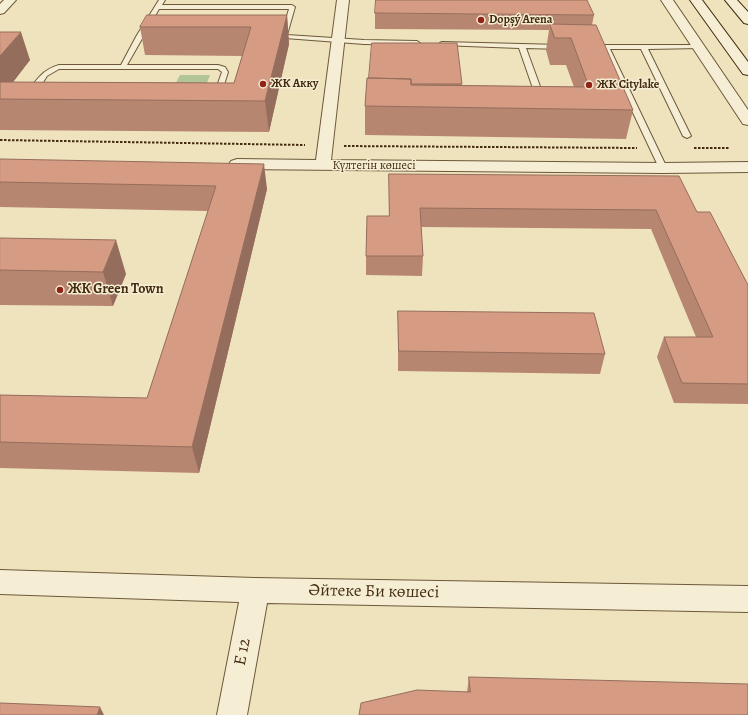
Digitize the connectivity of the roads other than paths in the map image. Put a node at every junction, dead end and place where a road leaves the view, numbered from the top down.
1 (10, 0) edge
2 (162, 0) edge
3 (343, 0) edge
4 (667, 0) edge
5 (696, 0) edge
6 (731, 0) edge
7 (158, 7) junction
8 (0, 11) edge
9 (151, 18) junction
10 (159, 18) edge
11 (281, 19) edge
12 (289, 19) junction
13 (748, 20) edge
14 (140, 35) junction
15 (148, 35) edge
16 (268, 36) edge
17 (284, 36) junction
18 (338, 39) junction
19 (427, 44) edge
20 (435, 44) edge
21 (522, 46) junction
22 (568, 47) edge
23 (583, 47) edge
24 (699, 47) junction
25 (606, 48) junction
26 (644, 48) junction
27 (123, 67) junction
28 (748, 71) edge
29 (544, 107) edge
30 (748, 121) edge
31 (687, 136) dead end
32 (220, 164) edge
33 (323, 165) junction
34 (748, 167) edge
35 (663, 168) junction
36 (0, 582) edge
37 (255, 590) junction
38 (748, 599) edge
39 (232, 715) edge

1 - 8 street
2 - 7 lane
3 - 18 street
4 - 24 street
5 - 28 main road
6 - 13 main road
7 - 9 lane
7 - 12 lane
9 - 10 lane
9 - 14 lane
11 - 12 lane
12 - 17 lane
14 - 15 lane
14 - 27 lane
16 - 17 lane
17 - 18 lane
18 - 19 lane
18 - 33 street
20 - 21 lane
21 - 22 lane
21 - 29 lane
23 - 25 lane
24 - 26 lane
24 - 30 street
25 - 26 lane
25 - 35 lane
26 - 31 lane
27 - 27 lane
32 - 33 street, Күлтегін көшесі
33 - 35 street, Күлтегін көшесі
34 - 35 street, Күлтегін көшесі
36 - 37 street, Әйтеке Би көшесі
37 - 38 street, Әйтеке Би көшесі
37 - 39 street, E 12

